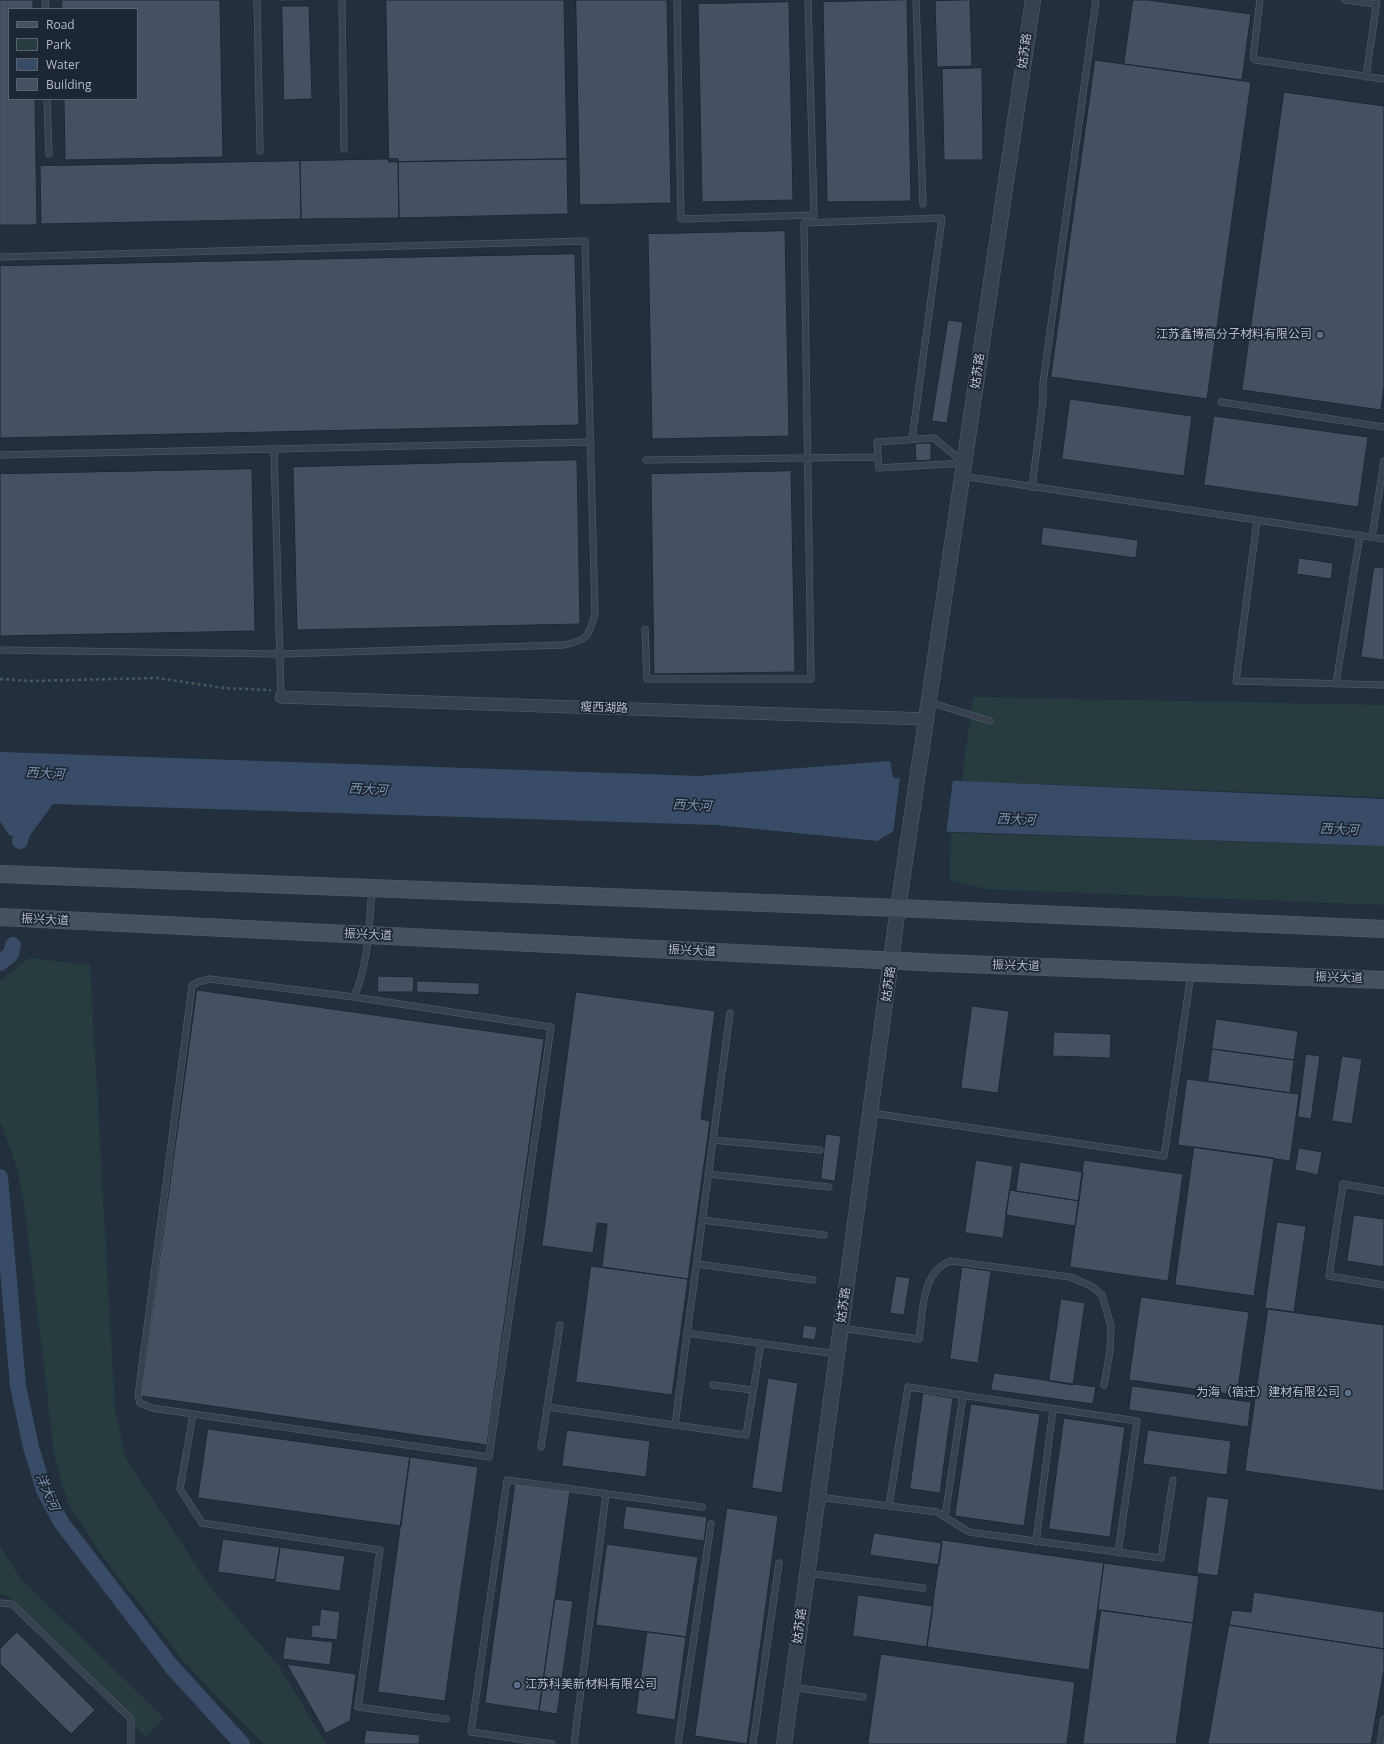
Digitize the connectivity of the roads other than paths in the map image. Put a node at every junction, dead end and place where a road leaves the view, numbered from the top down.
1 (257, 0) edge
2 (342, 0) edge
3 (677, 0) edge
4 (808, 0) edge
5 (916, 0) edge
6 (1033, 0) edge
7 (1096, 0) edge
8 (1260, 0) edge
9 (1345, 0) edge
10 (1377, 2) edge
11 (1366, 77) junction
12 (1384, 79) edge
13 (47, 100) edge
14 (344, 149) dead end
15 (260, 150) dead end
16 (49, 154) dead end
17 (923, 204) dead end
18 (0, 257) edge
19 (1221, 402) dead end
20 (1384, 427) edge
21 (912, 439) junction
22 (591, 442) junction
23 (274, 449) junction
24 (0, 455) edge
25 (878, 457) junction
26 (807, 458) junction
27 (646, 460) dead end
28 (1384, 461) edge
29 (963, 469) junction
30 (1032, 487) junction
31 (1257, 520) junction
32 (1360, 536) junction
33 (1372, 537) junction
34 (1384, 539) edge
35 (645, 629) dead end
36 (0, 650) edge
37 (281, 654) junction
38 (1336, 684) junction
39 (1384, 685) edge
40 (281, 696) joint
41 (928, 702) junction
42 (926, 719) junction
43 (990, 721) dead end
44 (0, 874) edge
45 (372, 888) junction
46 (898, 908) junction
47 (0, 917) edge
48 (1384, 929) edge
49 (369, 935) junction
50 (892, 960) junction
51 (1191, 972) junction
52 (1384, 980) edge
53 (354, 997) junction
54 (730, 1013) dead end
55 (871, 1113) junction
56 (713, 1140) junction
57 (820, 1150) dead end
58 (708, 1174) junction
59 (830, 1187) dead end
60 (1384, 1191) edge
61 (702, 1220) junction
62 (824, 1235) dead end
63 (696, 1264) junction
64 (813, 1280) dead end
65 (1384, 1285) edge
66 (560, 1325) dead end
67 (841, 1328) junction
68 (687, 1333) junction
69 (761, 1344) junction
70 (837, 1354) junction
71 (713, 1385) dead end
72 (1104, 1385) dead end
73 (753, 1390) junction
74 (963, 1395) junction
75 (547, 1407) junction
76 (1053, 1408) junction
77 (193, 1414) junction
78 (675, 1425) junction
79 (541, 1447) dead end
80 (1173, 1480) dead end
81 (606, 1494) junction
82 (818, 1497) junction
83 (889, 1506) junction
84 (702, 1507) dead end
85 (945, 1517) junction
86 (711, 1524) dead end
87 (1036, 1542) junction
88 (1118, 1553) junction
89 (779, 1563) dead end
90 (807, 1573) junction
91 (923, 1588) dead end
92 (0, 1603) edge
93 (792, 1687) junction
94 (863, 1697) dead end
95 (446, 1719) dead end
96 (1384, 1719) edge
97 (131, 1744) edge
98 (552, 1744) edge
99 (574, 1744) edge
100 (678, 1744) edge
101 (753, 1744) edge
102 (784, 1744) edge
103 (1380, 1744) edge

1 - 15 lane
2 - 14 lane
3 - 4 lane
5 - 17 lane
6 - 29 street, 姑苏路
7 - 30 lane
8 - 11 lane
9 - 10 lane
10 - 11 lane
11 - 12 lane
13 - 16 lane
18 - 22 lane
19 - 20 lane
21 - 25 lane
21 - 26 lane
21 - 29 lane
22 - 23 lane
22 - 37 lane
23 - 24 lane
23 - 37 lane
25 - 26 lane
25 - 29 lane
26 - 27 lane
26 - 35 lane
28 - 33 lane
29 - 30 lane
29 - 41 street, 姑苏路
30 - 31 lane
31 - 32 lane
31 - 38 lane
32 - 33 lane
32 - 38 lane
33 - 34 lane
36 - 37 lane
37 - 40 lane
38 - 39 lane
40 - 42 street, 瘦西湖路
41 - 42 street, 姑苏路
41 - 43 lane
42 - 46 street, 姑苏路
44 - 45 main road
45 - 46 main road
45 - 49 lane
46 - 48 main road
46 - 50 street, 姑苏路
47 - 49 main road, 振兴大道
49 - 50 main road, 振兴大道
49 - 53 lane
50 - 51 main road, 振兴大道
50 - 55 street, 姑苏路
51 - 52 main road, 振兴大道
51 - 55 lane
53 - 77 lane
53 - 77 lane
54 - 56 lane
55 - 67 street, 姑苏路
56 - 57 lane
56 - 58 lane
58 - 59 lane
58 - 61 lane
60 - 65 lane
61 - 62 lane
61 - 63 lane
63 - 64 lane
63 - 68 lane
66 - 75 lane
67 - 70 street, 姑苏路
67 - 72 lane
68 - 69 lane
68 - 78 lane
69 - 70 lane
69 - 73 lane
70 - 82 street, 姑苏路
71 - 73 lane
73 - 78 lane
74 - 76 lane
74 - 83 lane
74 - 85 lane
75 - 78 lane
75 - 79 lane
76 - 87 lane
76 - 88 lane
77 - 95 lane
80 - 88 lane
81 - 84 lane
81 - 98 lane
81 - 99 lane
82 - 83 lane
82 - 90 street, 姑苏路
83 - 85 lane
85 - 87 lane
86 - 100 lane
87 - 88 lane
89 - 101 lane
90 - 91 lane
90 - 93 street, 姑苏路
92 - 97 lane
93 - 94 lane
93 - 102 street, 姑苏路
96 - 103 lane

